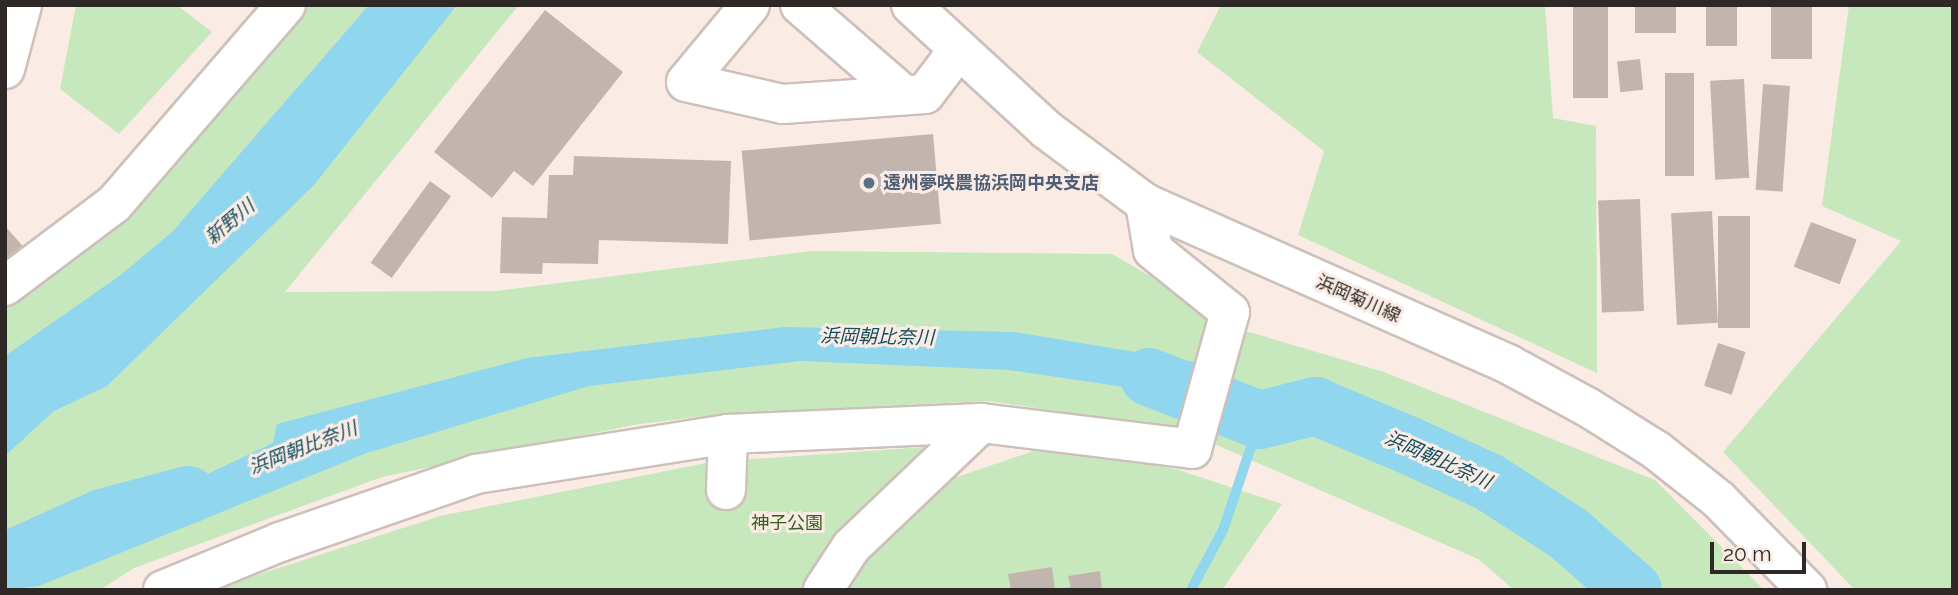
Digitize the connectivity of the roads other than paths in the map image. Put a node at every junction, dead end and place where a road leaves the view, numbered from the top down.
1 (22, 5) edge
2 (286, 5) edge
3 (750, 5) edge
4 (800, 5) edge
5 (911, 5) edge
6 (959, 49) junction
7 (5, 69) edge
8 (904, 95) junction
9 (1145, 203) junction
10 (5, 286) edge
11 (981, 423) junction
12 (729, 434) junction
13 (726, 490) dead end
14 (163, 590) edge
15 (823, 590) edge
16 (1807, 590) edge

1 - 7 street
2 - 10 street
3 - 8 street
4 - 8 street
5 - 6 street, 浜岡菊川線
6 - 8 street
6 - 9 street, 浜岡菊川線
9 - 11 street
9 - 16 street, 浜岡菊川線
11 - 12 street
11 - 15 street
12 - 13 street
12 - 14 street

